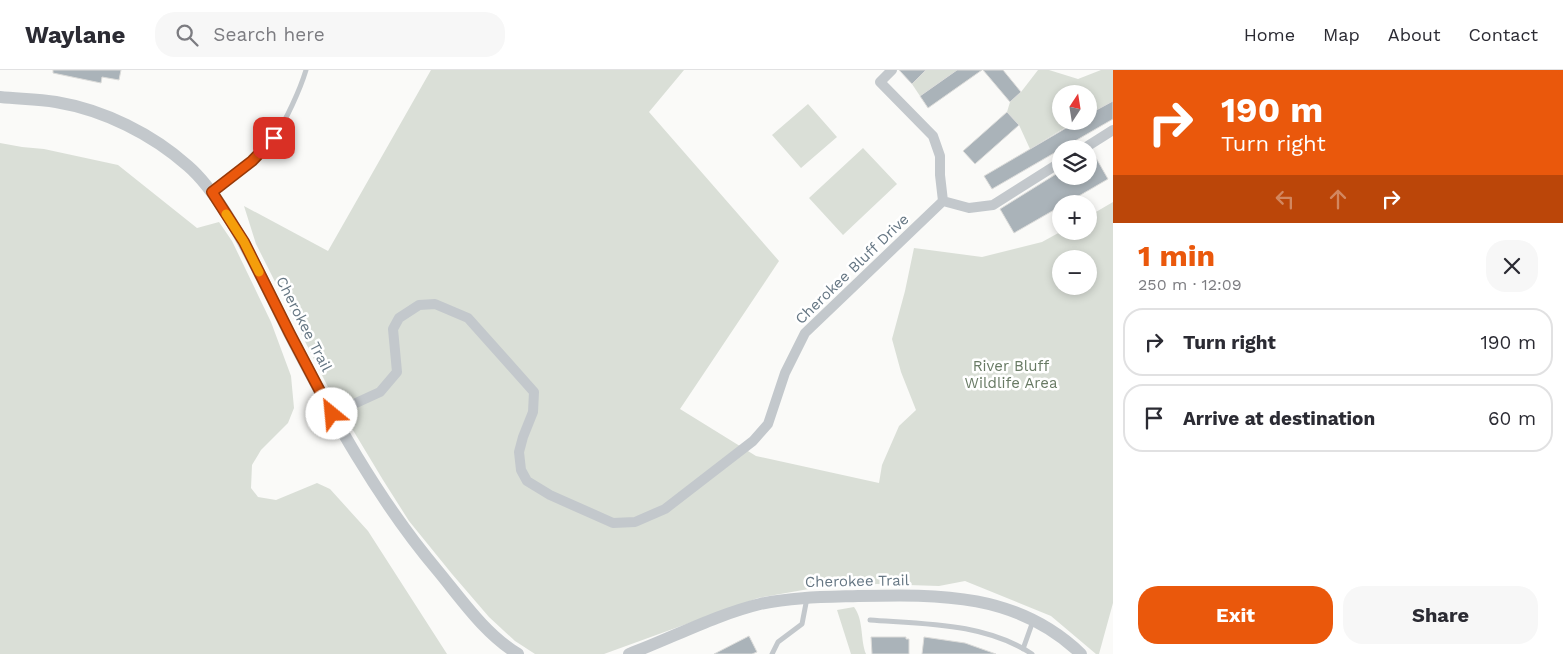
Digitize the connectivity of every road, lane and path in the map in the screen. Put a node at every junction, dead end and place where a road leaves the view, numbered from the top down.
1 (306, 70) edge
2 (892, 70) edge
3 (0, 97) edge
4 (1113, 130) edge
5 (1097, 140) edge
6 (1052, 168) edge
7 (212, 192) junction
8 (943, 201) junction
9 (332, 414) junction
10 (807, 598) junction
11 (870, 620) dead end
12 (1034, 620) junction
13 (1023, 649) junction
14 (518, 654) edge
15 (629, 654) edge
16 (772, 654) edge
17 (1032, 654) edge
18 (1081, 654) edge

1 - 7 lane
2 - 8 street
3 - 7 street, Cherokee Trail
4 - 5 street
6 - 8 street
7 - 9 street, Cherokee Trail
8 - 9 street, Cherokee Bluff Drive
9 - 14 street, Cherokee Trail
10 - 12 street, Cherokee Trail
10 - 15 street, Cherokee Trail
10 - 16 lane
11 - 13 lane
12 - 13 lane
12 - 18 street, Cherokee Trail
13 - 17 lane

